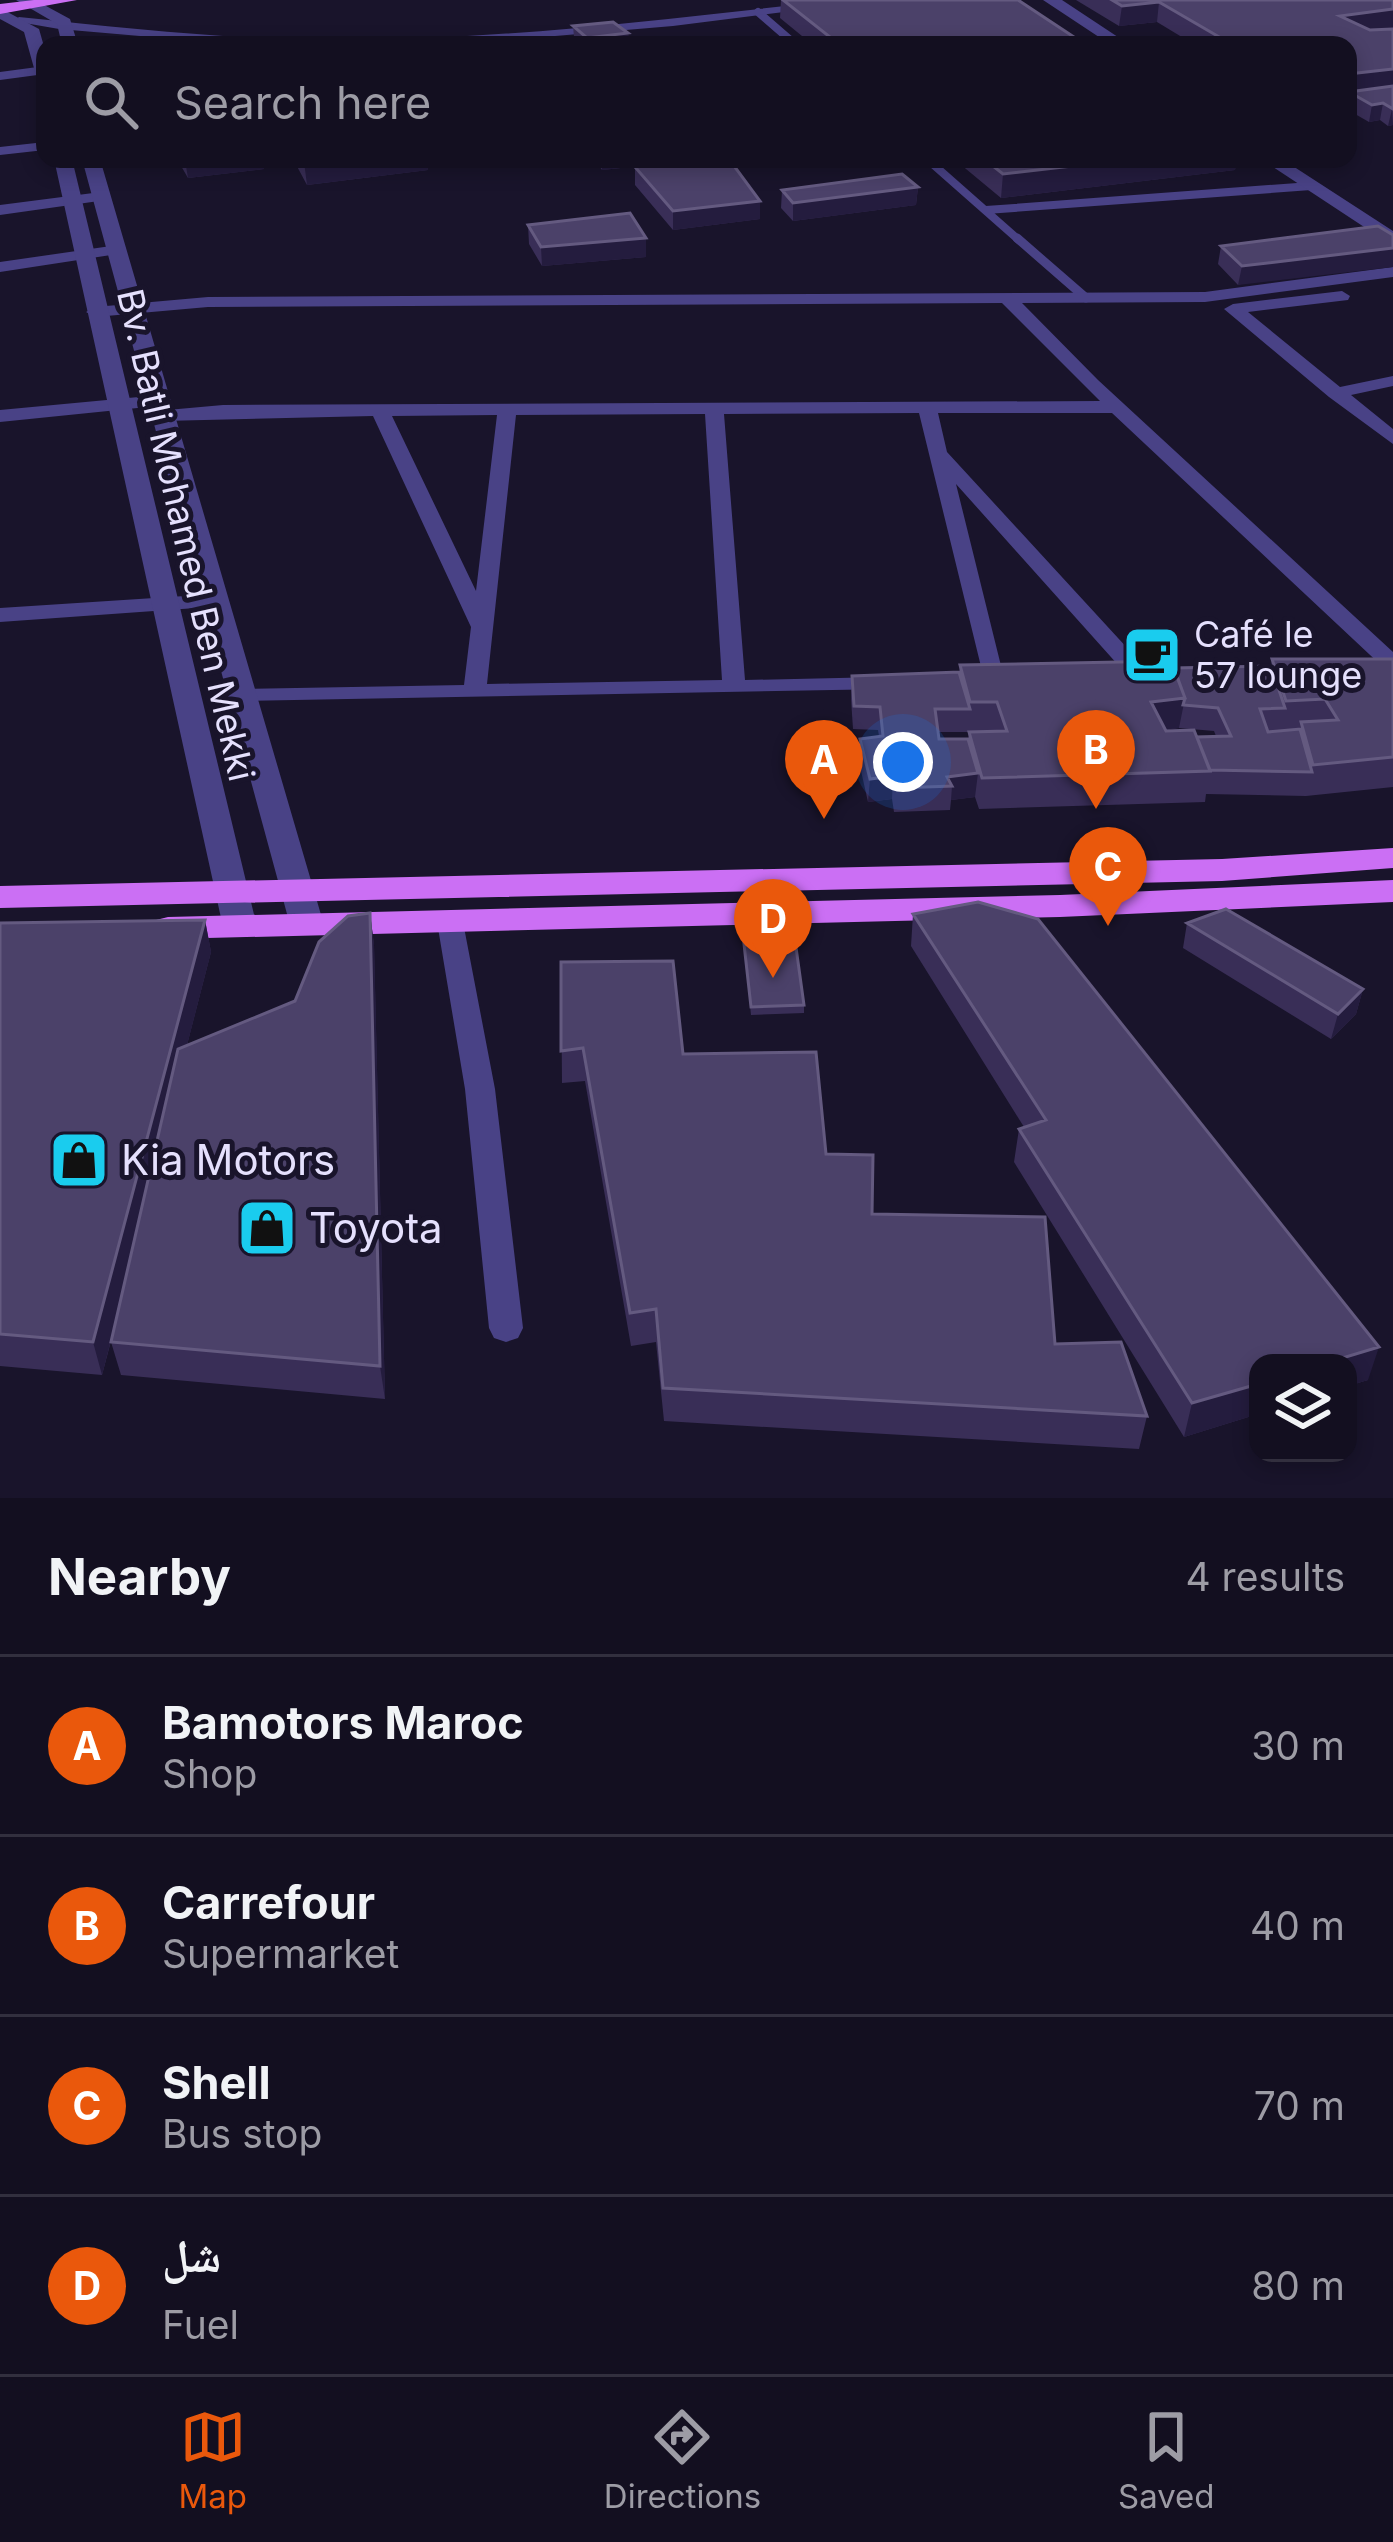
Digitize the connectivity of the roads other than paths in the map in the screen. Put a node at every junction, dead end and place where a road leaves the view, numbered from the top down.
1 (14, 0) edge
2 (69, 0) edge
3 (873, 0) edge
4 (1026, 0) edge
5 (1051, 0) edge
6 (30, 2) edge
7 (0, 8) edge
8 (758, 12) junction
9 (20, 21) junction
10 (65, 26) junction
11 (68, 36) edge
12 (191, 36) edge
13 (481, 36) edge
14 (786, 36) edge
15 (1081, 36) edge
16 (1108, 36) edge
17 (36, 44) edge
18 (36, 74) edge
19 (0, 76) edge
20 (36, 147) edge
21 (0, 152) edge
22 (65, 168) edge
23 (93, 168) edge
24 (937, 168) edge
25 (1284, 168) edge
26 (1315, 168) edge
27 (1311, 186) junction
28 (101, 197) junction
29 (73, 201) junction
30 (0, 210) edge
31 (986, 210) junction
32 (1393, 218) edge
33 (1393, 240) edge
34 (118, 250) junction
35 (83, 255) junction
36 (0, 267) edge
37 (1393, 272) edge
38 (1393, 288) edge
39 (1086, 298) junction
40 (1014, 305) junction
41 (1233, 309) junction
42 (134, 313) junction
43 (97, 318) junction
44 (1393, 381) edge
45 (1336, 393) junction
46 (120, 404) junction
47 (1117, 407) junction
48 (162, 408) junction
49 (927, 408) junction
50 (714, 409) junction
51 (380, 410) junction
52 (507, 410) junction
53 (0, 416) edge
54 (1393, 438) edge
55 (938, 453) junction
56 (183, 483) junction
57 (140, 491) junction
58 (215, 601) junction
59 (167, 606) junction
60 (0, 615) edge
61 (482, 628) junction
62 (1393, 664) edge
63 (1101, 681) edge
64 (993, 682) edge
65 (899, 684) edge
66 (734, 687) junction
67 (475, 691) junction
68 (243, 696) junction
69 (1393, 858) edge
70 (298, 890) junction
71 (1393, 891) edge
72 (233, 892) junction
73 (0, 897) edge
74 (449, 922) junction
75 (307, 925) junction
76 (240, 927) junction
77 (131, 929) edge
78 (506, 1328) dead end

1 - 7 main road
2 - 6 main road
3 - 8 street
4 - 15 street
5 - 16 street
6 - 7 main road
6 - 10 street
7 - 9 street
8 - 13 street
8 - 14 lane
9 - 10 street
9 - 17 street
10 - 11 street
10 - 12 street
18 - 19 street
20 - 21 street
22 - 29 street, Bv. Batli Mohamed Ben Mekki
23 - 28 street, Bv. Batli Mohamed Ben Mekki
24 - 31 lane
25 - 27 street
26 - 32 street
27 - 31 lane
27 - 33 street
28 - 29 street
28 - 34 street, Bv. Batli Mohamed Ben Mekki
29 - 30 street
29 - 35 street, Bv. Batli Mohamed Ben Mekki
31 - 39 lane
34 - 35 street
34 - 42 street, Bv. Batli Mohamed Ben Mekki
35 - 36 street
35 - 43 street, Bv. Batli Mohamed Ben Mekki
37 - 39 street
38 - 41 street
39 - 40 street
40 - 41 street
40 - 42 street
40 - 47 street
41 - 45 street
42 - 43 street
42 - 48 street, Bv. Batli Mohamed Ben Mekki
43 - 46 street, Bv. Batli Mohamed Ben Mekki
44 - 45 street
45 - 54 street
46 - 48 street
46 - 53 street
46 - 57 street, Bv. Batli Mohamed Ben Mekki
47 - 49 street
47 - 62 street
48 - 51 street
48 - 56 street, Bv. Batli Mohamed Ben Mekki
49 - 50 street
49 - 55 street
50 - 52 street
50 - 66 street
51 - 52 street
51 - 61 street
52 - 61 street
55 - 63 street
55 - 64 street
56 - 57 street
56 - 58 street, Bv. Batli Mohamed Ben Mekki
57 - 59 street, Bv. Batli Mohamed Ben Mekki
58 - 59 street
58 - 68 street, Bv. Batli Mohamed Ben Mekki
59 - 60 street
59 - 72 street, Bv. Batli Mohamed Ben Mekki
61 - 67 street
65 - 66 street
66 - 67 street
67 - 68 street
68 - 70 street, Bv. Batli Mohamed Ben Mekki
69 - 70 main road
70 - 72 main road
70 - 75 street, Bv. Batli Mohamed Ben Mekki
71 - 74 main road
72 - 73 main road
72 - 76 street, Bv. Batli Mohamed Ben Mekki
74 - 75 main road
74 - 78 street
75 - 76 main road
76 - 77 main road

